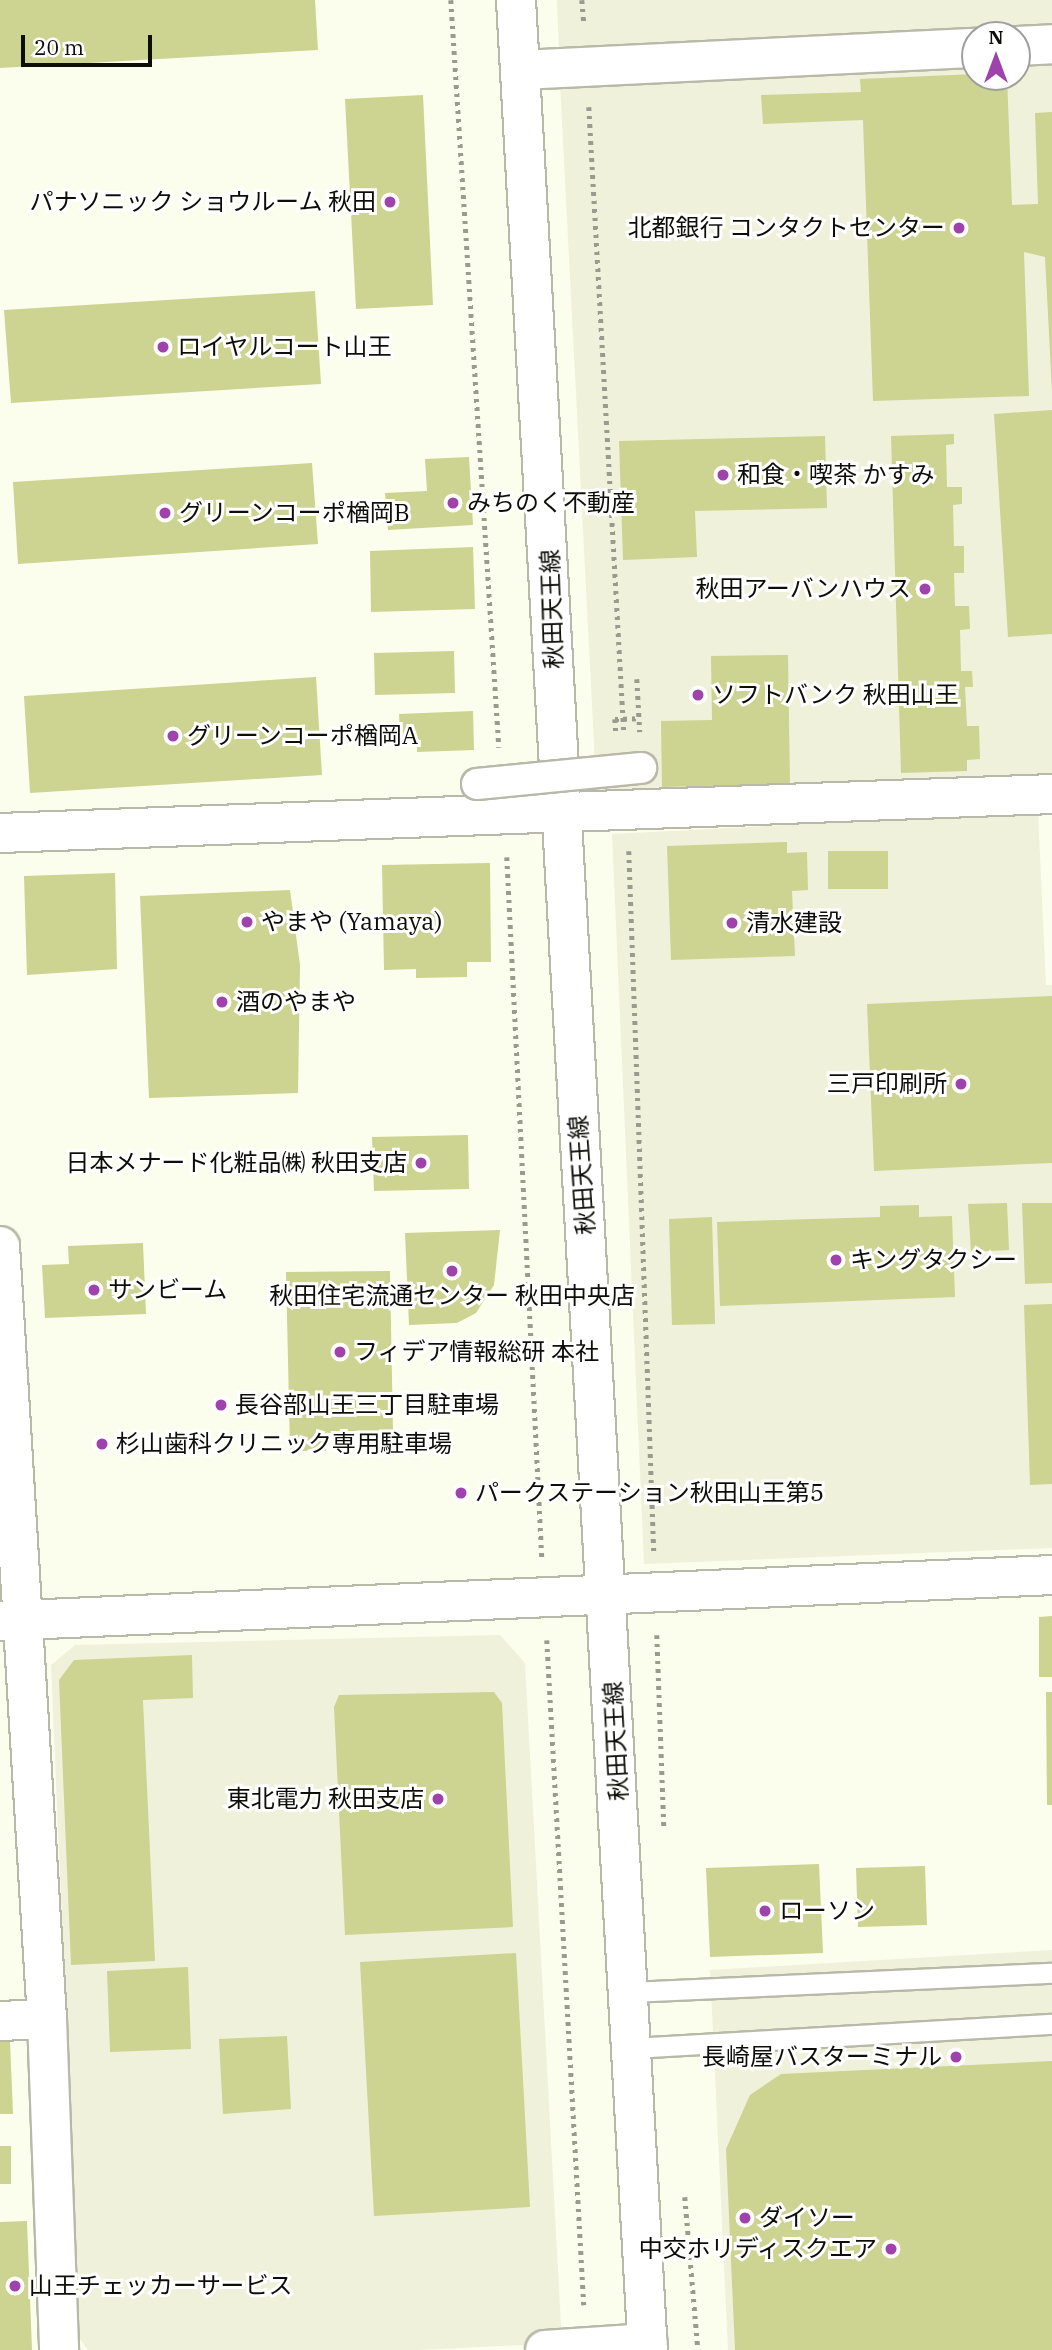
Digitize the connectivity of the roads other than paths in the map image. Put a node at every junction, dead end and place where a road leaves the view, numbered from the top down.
1 (516, 0) edge
2 (1052, 44) edge
3 (1031, 45) edge
4 (961, 49) edge
5 (521, 70) junction
6 (633, 758) road end
7 (477, 785) dead end
8 (1052, 794) edge
9 (560, 815) junction
10 (0, 833) edge
11 (0, 1246) edge
12 (1052, 1576) edge
13 (609, 1593) junction
14 (13, 1620) edge
15 (1052, 1973) edge
16 (629, 1992) junction
17 (47, 2019) junction
18 (0, 2021) edge
19 (1052, 2024) edge
20 (632, 2048) junction
21 (648, 2346) edge
22 (59, 2350) edge
23 (545, 2350) edge

1 - 5 street, 秋田天王線
2 - 3 street
4 - 5 street
5 - 9 street, 秋田天王線
6 - 7 street, bridge
8 - 9 street
9 - 10 street
9 - 13 street, 秋田天王線
11 - 14 street
12 - 13 street
13 - 14 street
13 - 16 street, 秋田天王線
14 - 17 street
15 - 16 lane
16 - 20 street, 秋田天王線
17 - 18 street
17 - 22 street
19 - 20 lane
20 - 21 street, 秋田天王線
21 - 23 street

